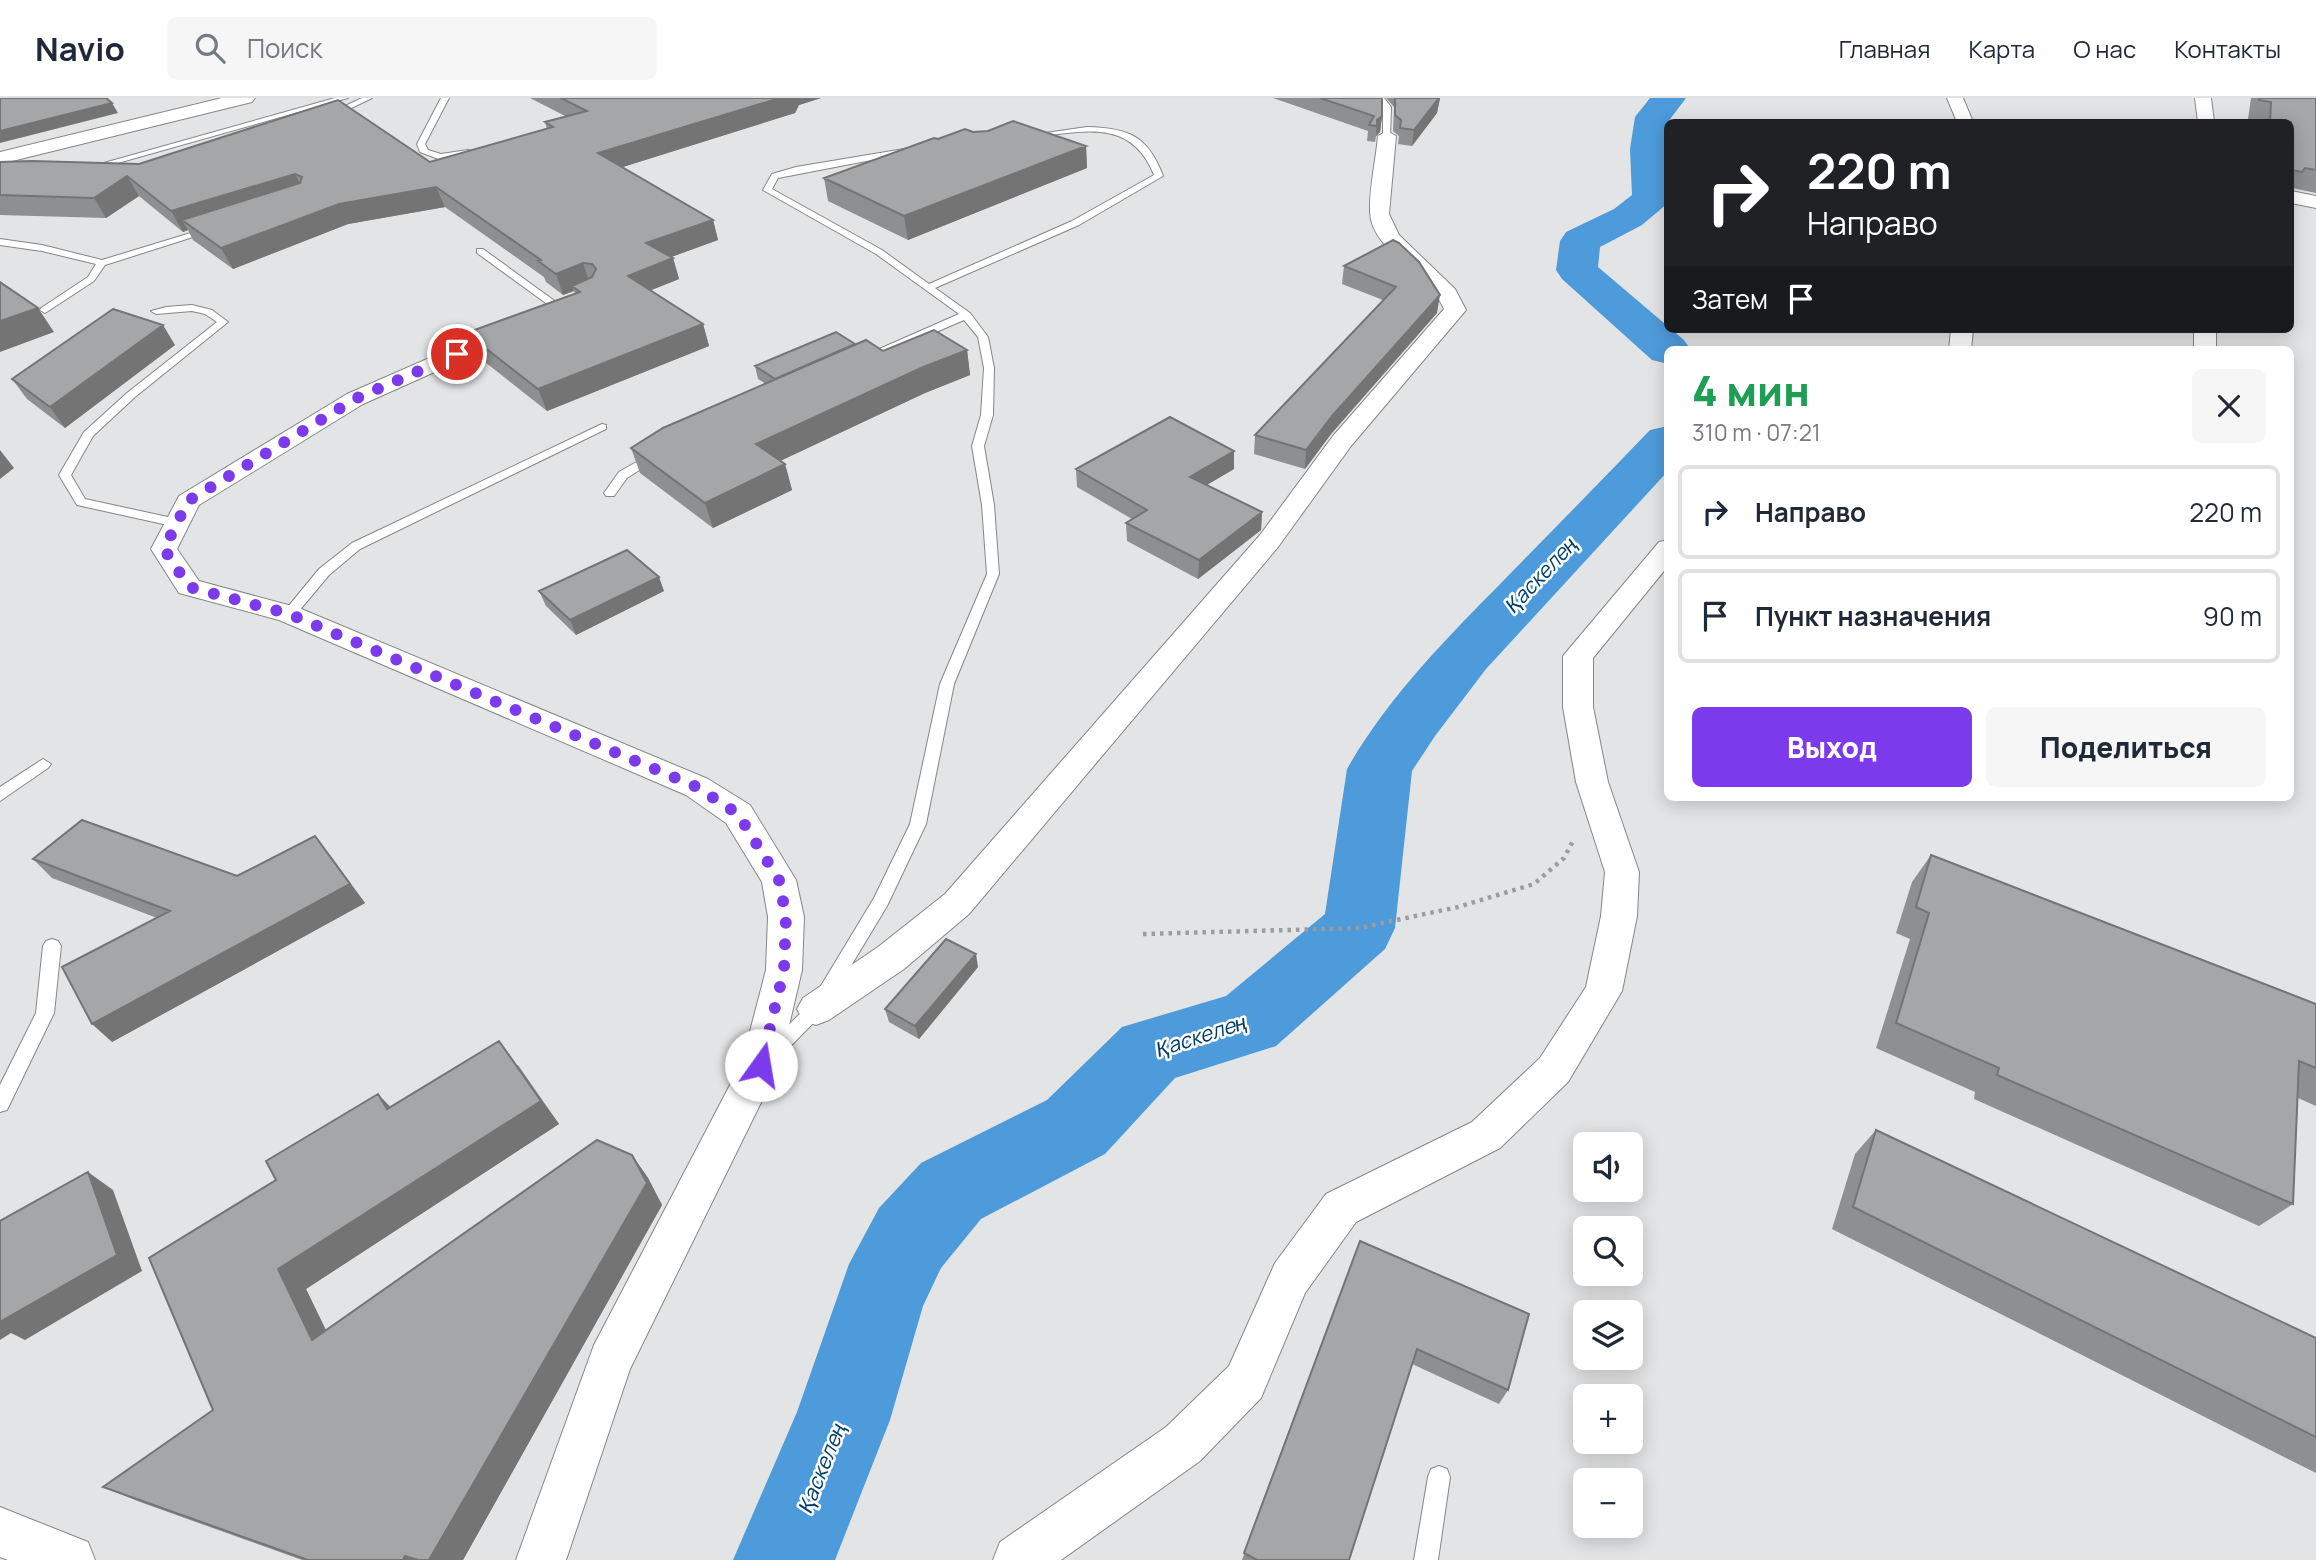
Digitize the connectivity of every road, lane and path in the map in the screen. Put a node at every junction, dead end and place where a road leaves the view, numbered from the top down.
1 (245, 98) edge
2 (344, 98) edge
3 (368, 98) edge
4 (445, 98) edge
5 (1380, 98) edge
6 (1955, 98) edge
7 (2203, 98) edge
8 (323, 118) edge
9 (1964, 119) edge
10 (2206, 119) edge
11 (1387, 136) joint
12 (1015, 137) edge
13 (927, 147) edge
14 (475, 151) edge
15 (0, 158) edge
16 (118, 172) edge
17 (2294, 198) edge
18 (2316, 202) edge
19 (215, 229) edge
20 (0, 242) edge
21 (480, 251) dead end
22 (102, 263) junction
23 (930, 287) junction
24 (569, 302) joint
25 (45, 310) dead end
26 (156, 311) dead end
27 (965, 315) junction
28 (865, 359) edge
29 (602, 427) dead end
30 (666, 449) edge
31 (610, 493) dead end
32 (177, 523) junction
33 (1664, 553) edge
34 (289, 614) junction
35 (43, 764) dead end
36 (1594, 788) junction
37 (0, 795) edge
38 (1143, 934) dead end
39 (52, 946) dead end
40 (816, 1009) junction
41 (761, 1065) junction
42 (0, 1104) edge
43 (1439, 1477) dead end
44 (0, 1532) edge
45 (70, 1560) edge
46 (541, 1560) edge
47 (1018, 1560) edge
48 (1426, 1560) edge

1 - 15 main road
2 - 16 lane
3 - 8 lane
4 - 14 lane
5 - 11 lane
6 - 9 street
7 - 10 street
11 - 40 street
12 - 23 lane
13 - 23 lane
17 - 18 street
19 - 22 lane
20 - 22 lane
21 - 24 lane
22 - 25 lane
23 - 27 lane
24 - 32 street
26 - 32 lane
27 - 28 lane
27 - 40 lane
29 - 34 lane
30 - 31 lane
32 - 34 street
33 - 36 street
34 - 41 street
35 - 37 lane
36 - 38 path
36 - 47 street
39 - 42 lane
40 - 41 lane
41 - 46 street
43 - 48 lane
44 - 45 street

